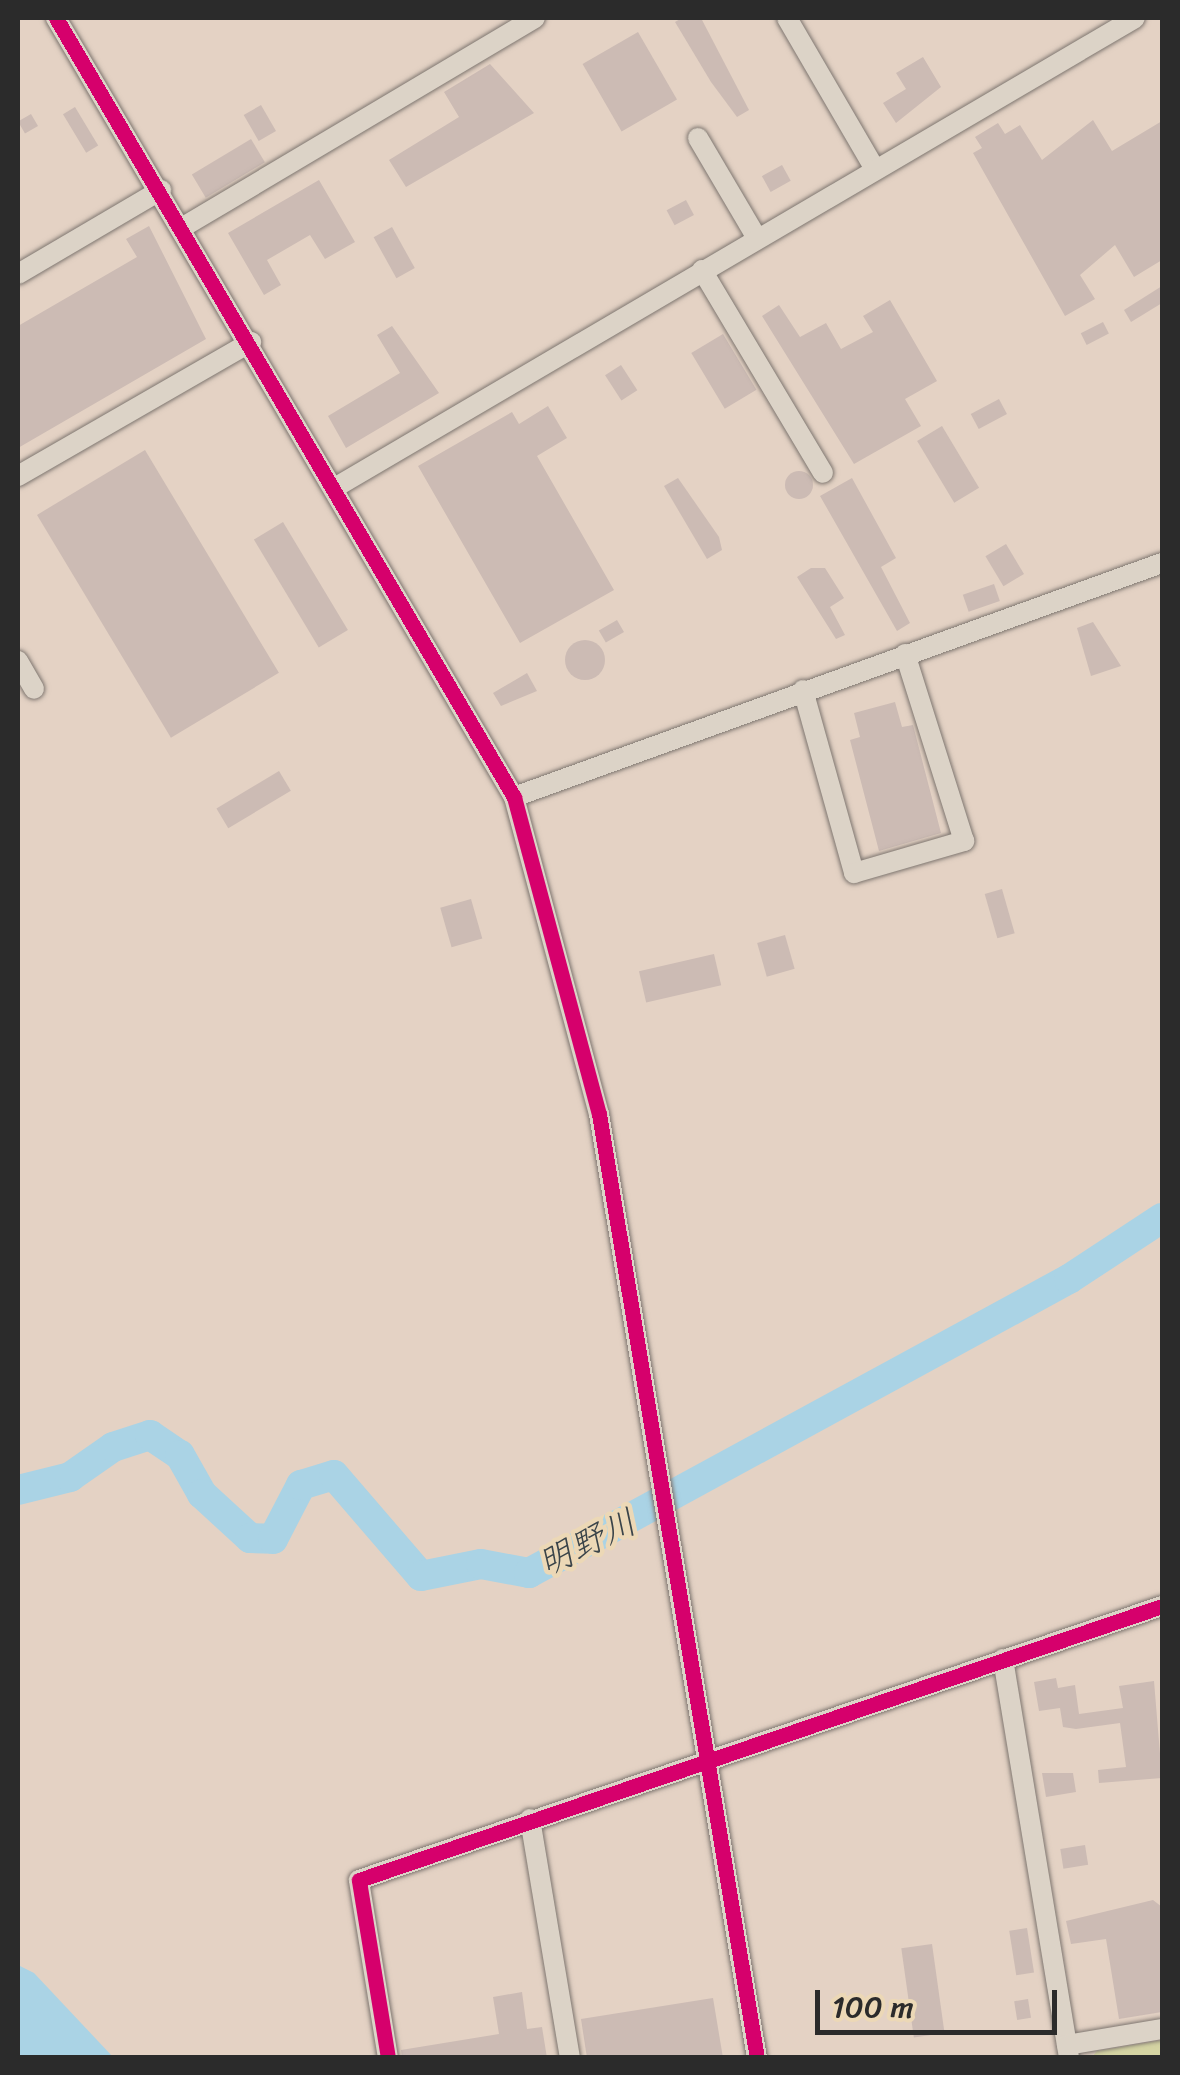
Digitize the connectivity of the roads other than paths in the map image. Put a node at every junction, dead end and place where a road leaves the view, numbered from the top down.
1 (56, 18) edge
2 (536, 18) edge
3 (786, 18) edge
4 (1136, 18) edge
5 (698, 138) dead end
6 (875, 170) junction
7 (161, 190) junction
8 (183, 227) junction
9 (757, 238) junction
10 (702, 270) junction
11 (18, 274) edge
12 (251, 342) junction
13 (823, 472) dead end
14 (18, 476) edge
15 (336, 487) junction
16 (1162, 563) edge
17 (905, 654) junction
18 (18, 660) edge
19 (34, 688) dead end
20 (803, 690) junction
21 (514, 797) junction
22 (1162, 1606) edge
23 (1003, 1660) junction
24 (707, 1757) junction
25 (530, 1819) junction
26 (1162, 2029) edge
27 (1068, 2051) edge
28 (388, 2058) edge
29 (570, 2058) edge
30 (757, 2058) edge

1 - 7 street
2 - 8 street
3 - 6 street
4 - 6 street
5 - 9 street
6 - 9 street
7 - 8 street
7 - 11 street
8 - 12 street
9 - 10 street
10 - 13 street
10 - 15 street
12 - 14 street
12 - 15 street
15 - 21 street
16 - 17 street
17 - 20 street
17 - 20 street
18 - 19 street
20 - 21 street
21 - 24 street
22 - 23 street
23 - 24 street
23 - 27 street
24 - 25 street
24 - 30 street
25 - 28 street
25 - 29 street
26 - 27 street

